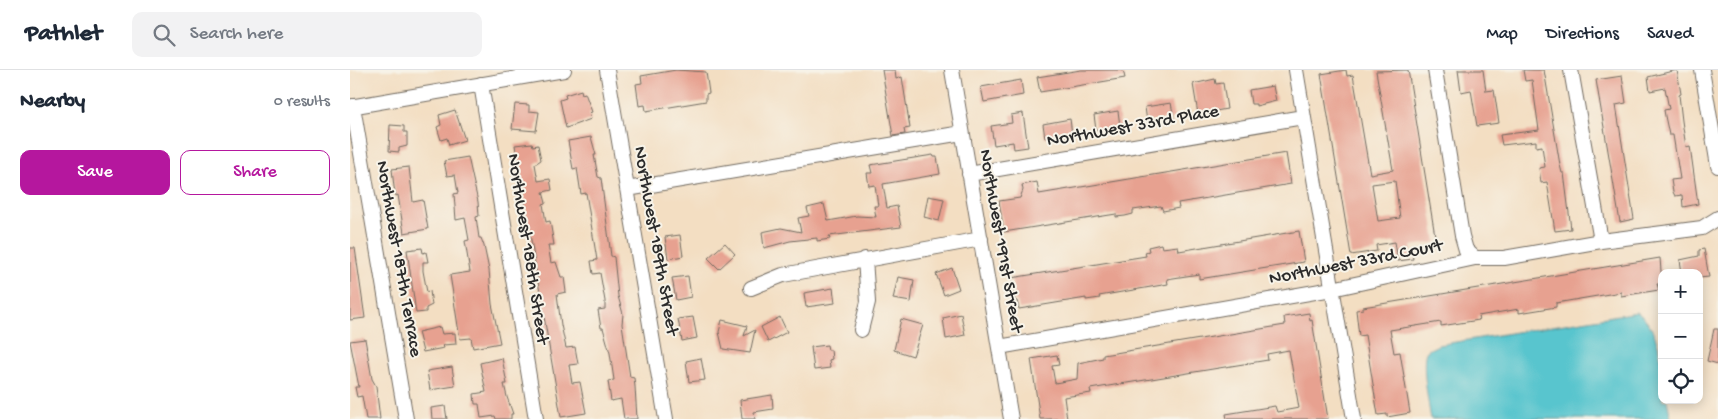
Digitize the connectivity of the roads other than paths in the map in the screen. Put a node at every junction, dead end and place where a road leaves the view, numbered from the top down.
1 (564, 70) edge
2 (607, 70) edge
3 (952, 70) edge
4 (1296, 70) edge
5 (1435, 70) edge
6 (1572, 70) edge
7 (1702, 70) edge
8 (481, 84) junction
9 (351, 106) edge
10 (1304, 117) junction
11 (962, 133) junction
12 (1718, 166) edge
13 (969, 174) junction
14 (627, 188) junction
15 (1718, 218) edge
16 (981, 239) junction
17 (1601, 241) junction
18 (1475, 258) junction
19 (865, 259) junction
20 (751, 288) dead end
21 (1332, 289) junction
22 (861, 330) dead end
23 (999, 347) junction
24 (406, 419) edge
25 (536, 419) edge
26 (666, 419) edge
27 (1011, 419) edge
28 (1354, 419) edge

1 - 8 street
2 - 14 street, Northwest 189th Street
3 - 11 street, Northwest 191st Street
4 - 10 street
5 - 18 street
6 - 17 street
7 - 12 street
8 - 9 street
8 - 25 street, Northwest 188th Street
9 - 24 street, Northwest 187th Terrace
10 - 13 street, Northwest 33rd Place
10 - 21 street
11 - 13 street, Northwest 191st Street
11 - 14 street
13 - 16 street, Northwest 191st Street
14 - 26 street, Northwest 189th Street
15 - 17 street, Northwest 33rd Court
16 - 19 street
16 - 23 street, Northwest 191st Street
17 - 18 street, Northwest 33rd Court
18 - 21 street, Northwest 33rd Court
19 - 20 street
19 - 22 street
21 - 23 street, Northwest 33rd Court
21 - 28 street
23 - 27 street, Northwest 191st Street

